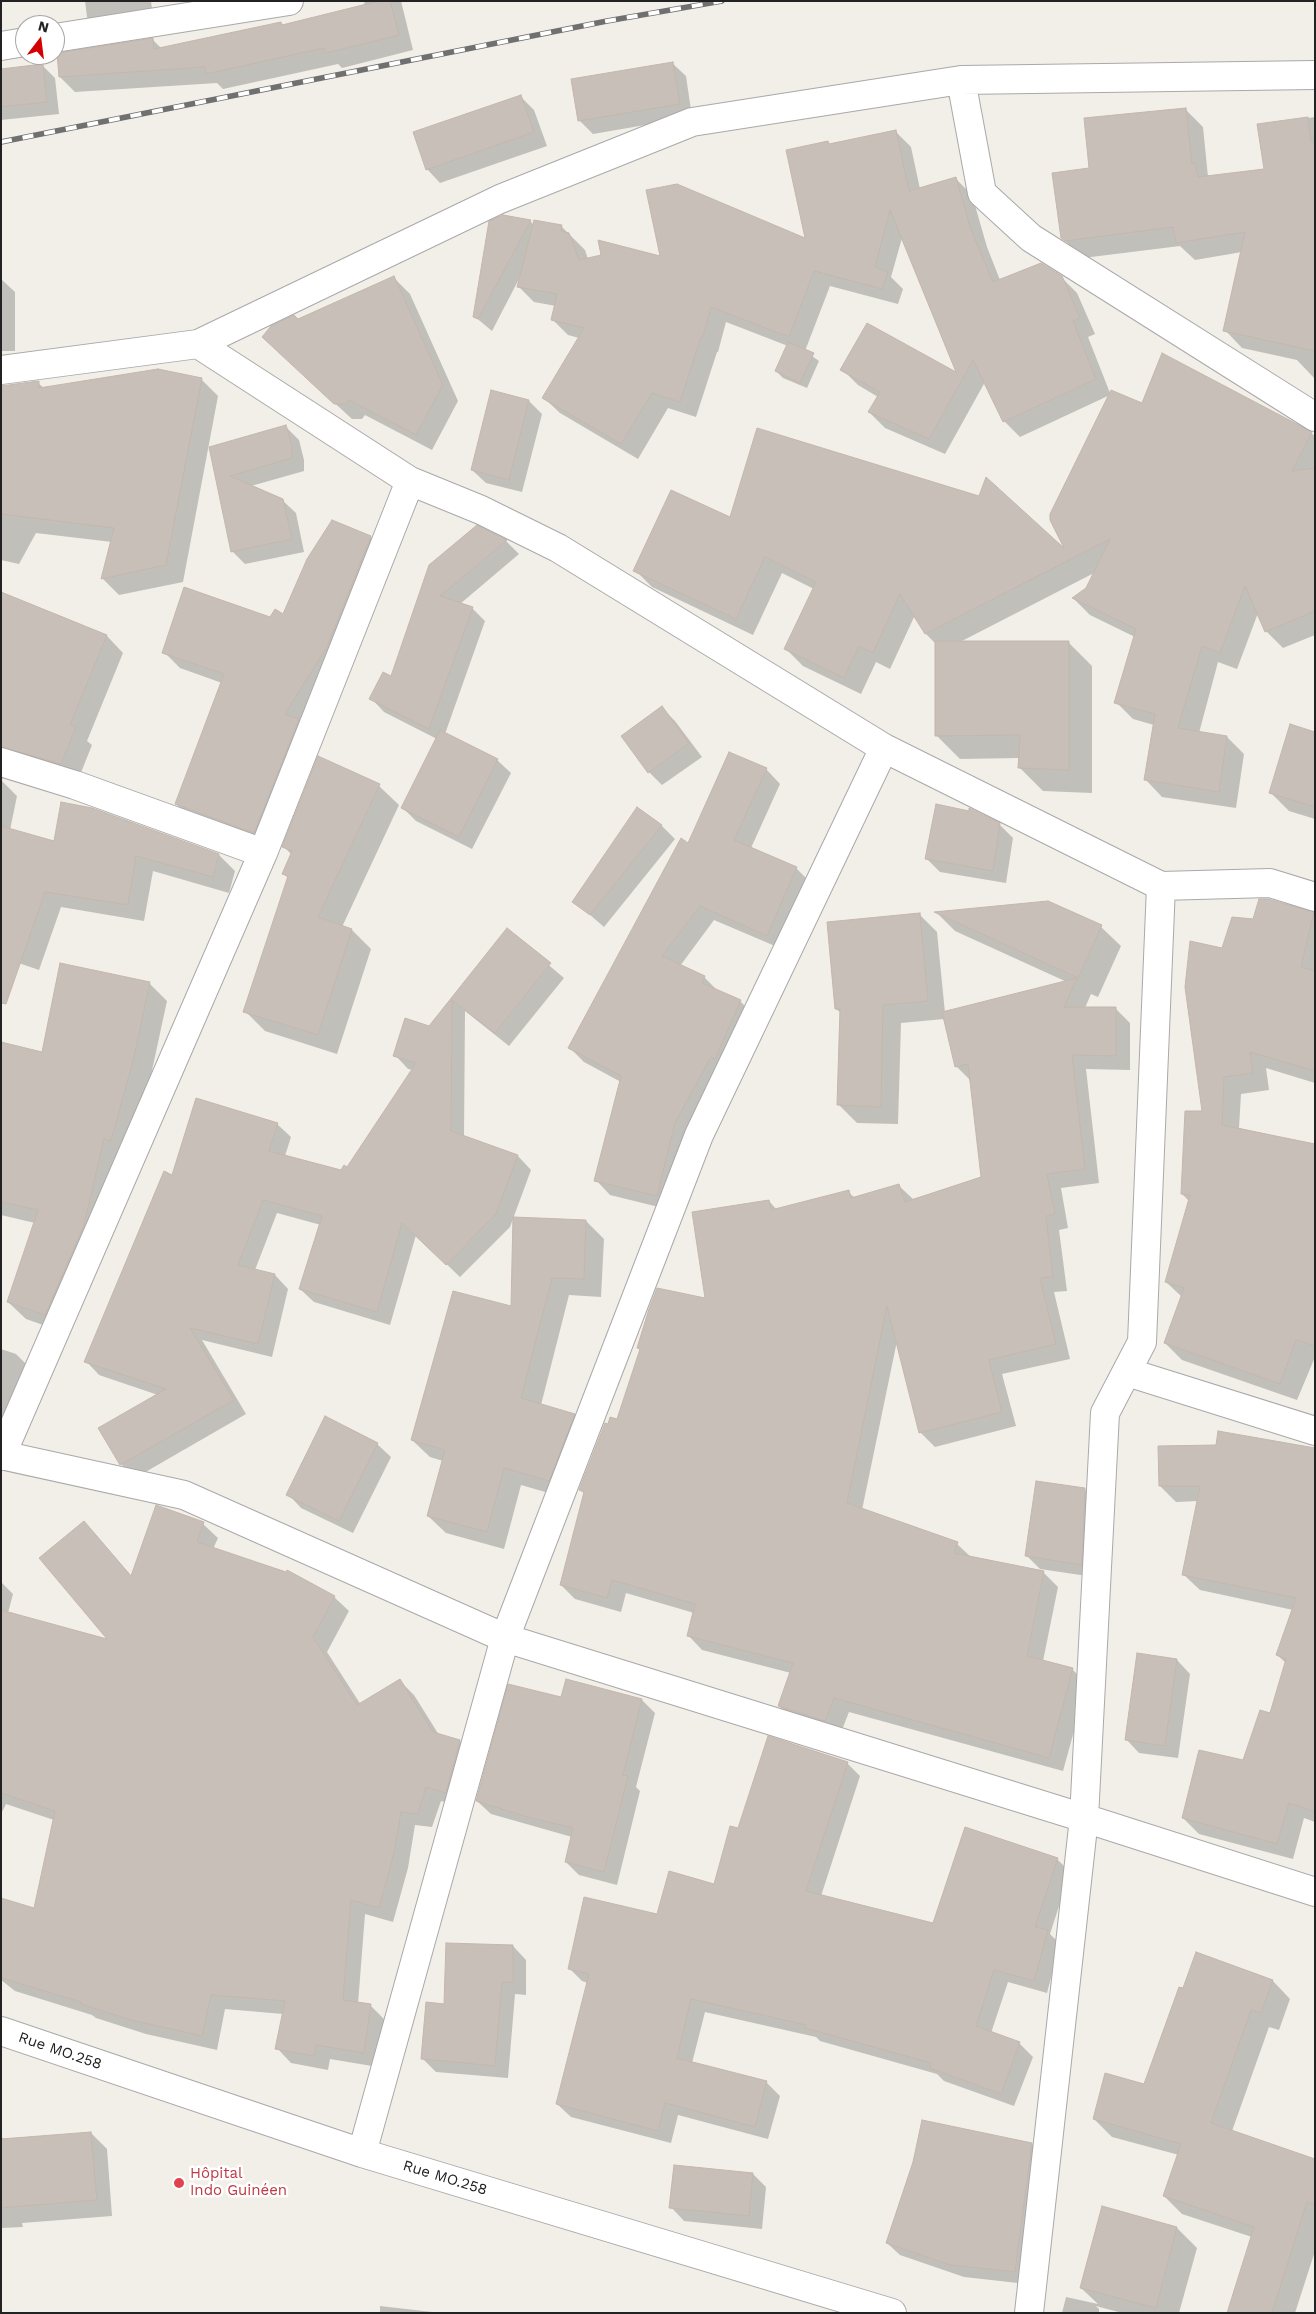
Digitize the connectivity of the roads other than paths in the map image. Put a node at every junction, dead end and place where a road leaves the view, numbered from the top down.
1 (289, 1) edge
2 (65, 36) edge
3 (15, 44) edge
4 (1, 46) edge
5 (1315, 75) edge
6 (961, 80) junction
7 (198, 344) junction
8 (1, 370) edge
9 (1315, 417) edge
10 (410, 482) junction
11 (884, 748) junction
12 (1, 762) edge
13 (263, 853) junction
14 (1161, 886) junction
15 (1315, 897) edge
16 (1127, 1372) junction
17 (1315, 1431) edge
18 (1, 1455) edge
19 (505, 1638) junction
20 (1084, 1818) junction
21 (1315, 1892) edge
22 (1, 2031) edge
23 (362, 2153) junction
24 (892, 2313) edge
25 (1029, 2313) edge

1 - 2 street
3 - 4 street
5 - 6 street
6 - 7 street
6 - 9 street
7 - 8 street
7 - 10 street
10 - 11 street
10 - 13 street
11 - 14 street
11 - 19 street
12 - 13 street
13 - 18 street
14 - 15 street
14 - 16 street
16 - 17 street
16 - 20 street
18 - 19 street
19 - 20 street
19 - 23 street
20 - 21 street
20 - 25 street
22 - 23 street, Rue MO.258
23 - 24 street, Rue MO.258

